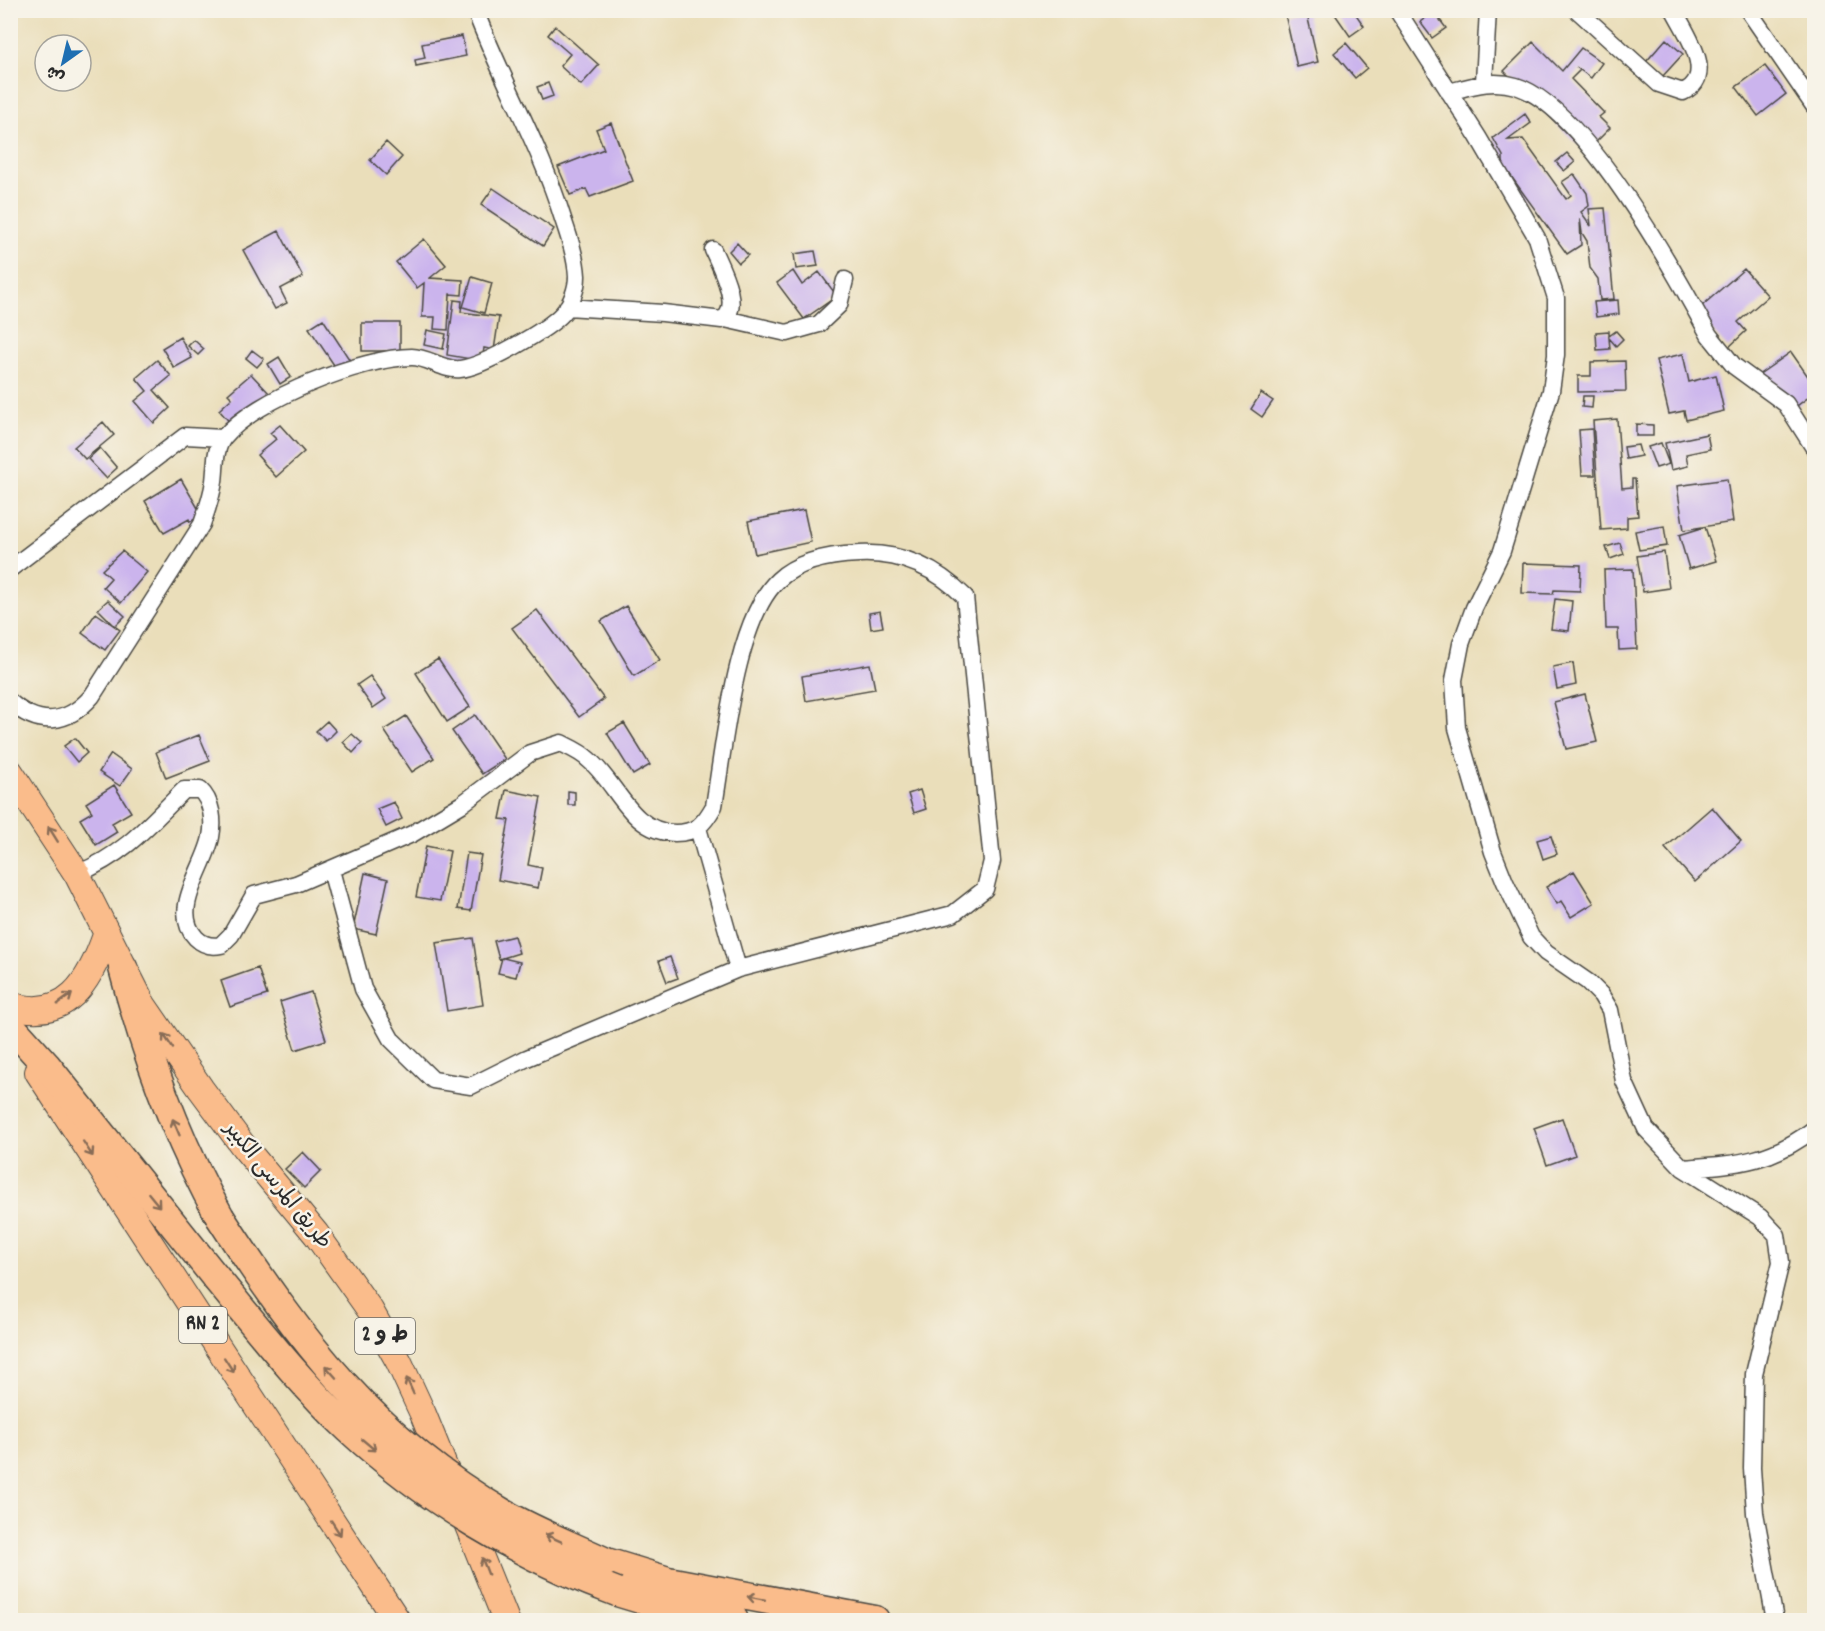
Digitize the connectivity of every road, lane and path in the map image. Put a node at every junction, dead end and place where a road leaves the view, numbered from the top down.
1 (475, 10) edge
2 (1397, 10) edge
3 (1488, 10) edge
4 (1577, 10) edge
5 (1674, 10) edge
6 (1748, 10) edge
7 (1484, 82) junction
8 (1449, 92) junction
9 (1815, 106) edge
10 (713, 250) dead end
11 (845, 280) dead end
12 (567, 307) junction
13 (726, 319) junction
14 (223, 438) junction
15 (1815, 448) edge
16 (10, 569) edge
17 (10, 702) edge
18 (10, 772) edge
19 (698, 828) junction
20 (331, 870) junction
21 (77, 874) junction
22 (106, 935) junction
23 (123, 969) junction
24 (738, 969) junction
25 (10, 1005) edge
26 (10, 1027) edge
27 (1815, 1129) edge
28 (1683, 1168) junction
29 (397, 1620) edge
30 (506, 1620) edge
31 (734, 1620) edge
32 (875, 1620) edge
33 (1775, 1620) edge

1 - 12 street
2 - 8 street
3 - 7 street
4 - 5 street
6 - 9 street
7 - 8 street
7 - 15 street
8 - 28 street
10 - 13 street
11 - 13 street
12 - 13 street
12 - 14 street
14 - 16 street
14 - 17 street
21 -> 18 main road, طريق المرسى الكبير
19 - 20 street
19 - 24 street
19 - 24 street
20 - 21 street
20 - 24 street
21 - 22 main road, طريق المرسى الكبير
22 - 23 main road, طريق المرسى الكبير
25 -> 22 main road
30 -> 23 main road, طريق المرسى الكبير / ط و 2
32 -> 23 highway, bridge
26 -> 29 main road, RN 2
26 -> 31 highway, bridge
27 - 28 street
28 - 33 street

